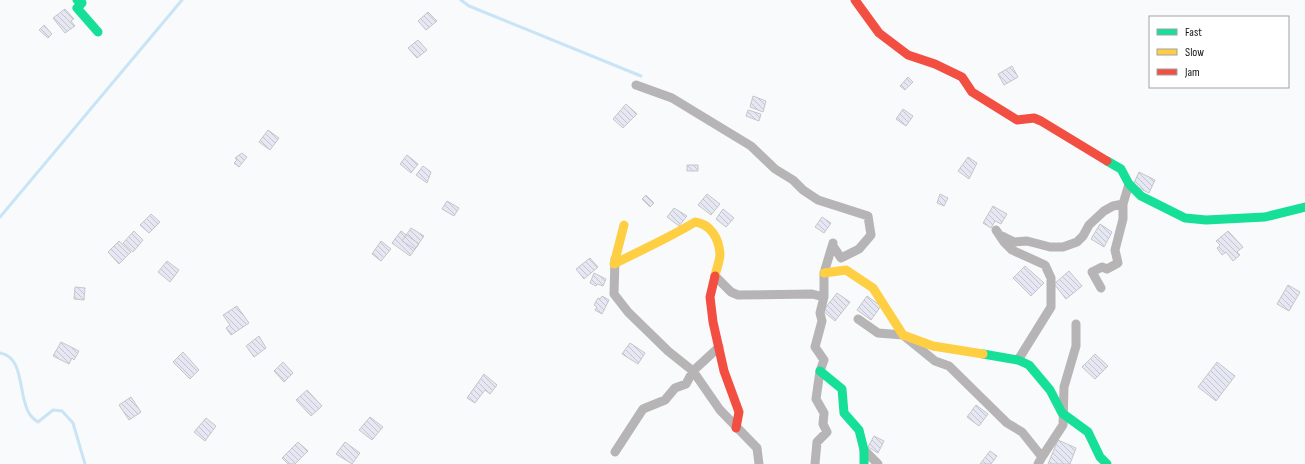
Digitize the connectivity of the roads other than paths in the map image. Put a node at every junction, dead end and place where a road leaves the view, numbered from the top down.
1 (77, 0) edge
2 (855, 0) edge
3 (98, 32) dead end
4 (636, 85) dead end
5 (1129, 184) junction
6 (1123, 204) junction
7 (1305, 207) edge
8 (624, 225) dead end
9 (841, 258) junction
10 (614, 264) junction
11 (846, 270) junction
12 (824, 273) junction
13 (715, 276) junction
14 (1101, 288) dead end
15 (824, 297) junction
16 (858, 319) dead end
17 (1076, 324) dead end
18 (903, 335) junction
19 (719, 347) junction
20 (1018, 360) junction
21 (693, 371) junction
22 (820, 371) junction
23 (1062, 413) junction
24 (736, 428) junction
25 (864, 450) junction
26 (615, 452) dead end
27 (1040, 461) edge
28 (759, 464) edge
29 (815, 464) edge
30 (864, 464) edge
31 (878, 464) edge
32 (1107, 464) edge

1 - 3 street
2 - 5 street
4 - 9 street
5 - 6 street
5 - 7 street
6 - 14 street
6 - 20 street
8 - 10 street
9 - 11 street
9 - 12 street
10 - 13 street
10 - 21 street
11 - 12 street
11 - 18 street
12 - 15 street
13 - 15 street
13 - 19 street
15 - 22 street
16 - 18 street
17 - 23 street
18 - 20 street
18 - 27 street
19 - 21 street
19 - 24 street
20 - 23 street
21 - 24 street
21 - 26 street
22 - 25 street
22 - 29 street
23 - 27 street
23 - 32 street
24 - 28 street
25 - 30 street
25 - 31 street

